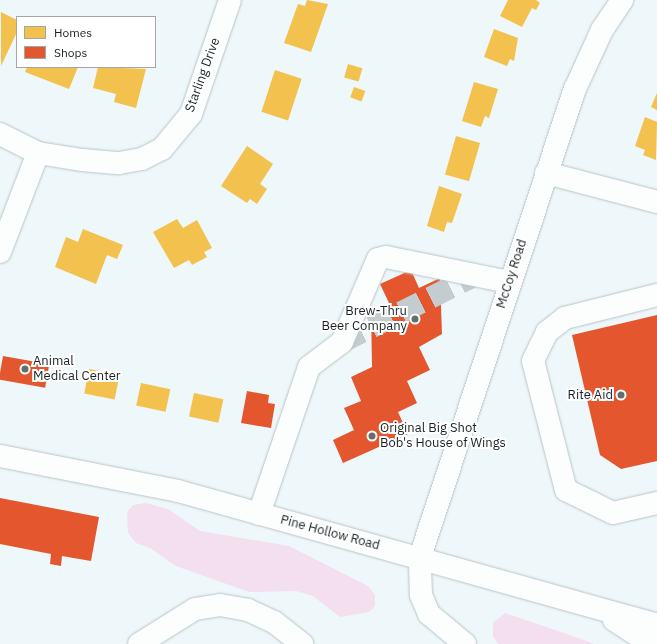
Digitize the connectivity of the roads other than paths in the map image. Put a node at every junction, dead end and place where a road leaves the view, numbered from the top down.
1 (230, 0) edge
2 (622, 0) edge
3 (0, 134) edge
4 (38, 153) junction
5 (546, 172) junction
6 (657, 202) edge
7 (0, 252) edge
8 (509, 282) junction
9 (657, 295) edge
10 (657, 307) edge
11 (559, 326) junction
12 (0, 456) edge
13 (657, 503) edge
14 (259, 514) junction
15 (420, 557) junction
16 (595, 607) junction
17 (657, 625) edge
18 (139, 644) edge
19 (302, 644) edge
20 (465, 644) edge
21 (651, 644) edge

1 - 4 street, Starling Drive
2 - 5 street, McCoy Road
3 - 4 street, Starling Drive
4 - 7 street
5 - 6 street
5 - 8 street, McCoy Road
8 - 14 street
8 - 15 street, McCoy Road
9 - 11 street
10 - 11 street
11 - 13 street
12 - 14 street, Pine Hollow Road
14 - 15 street, Pine Hollow Road
15 - 16 street, Pine Hollow Road
15 - 20 street, McCoy Road
16 - 17 street, Pine Hollow Road
16 - 21 street
18 - 19 street

